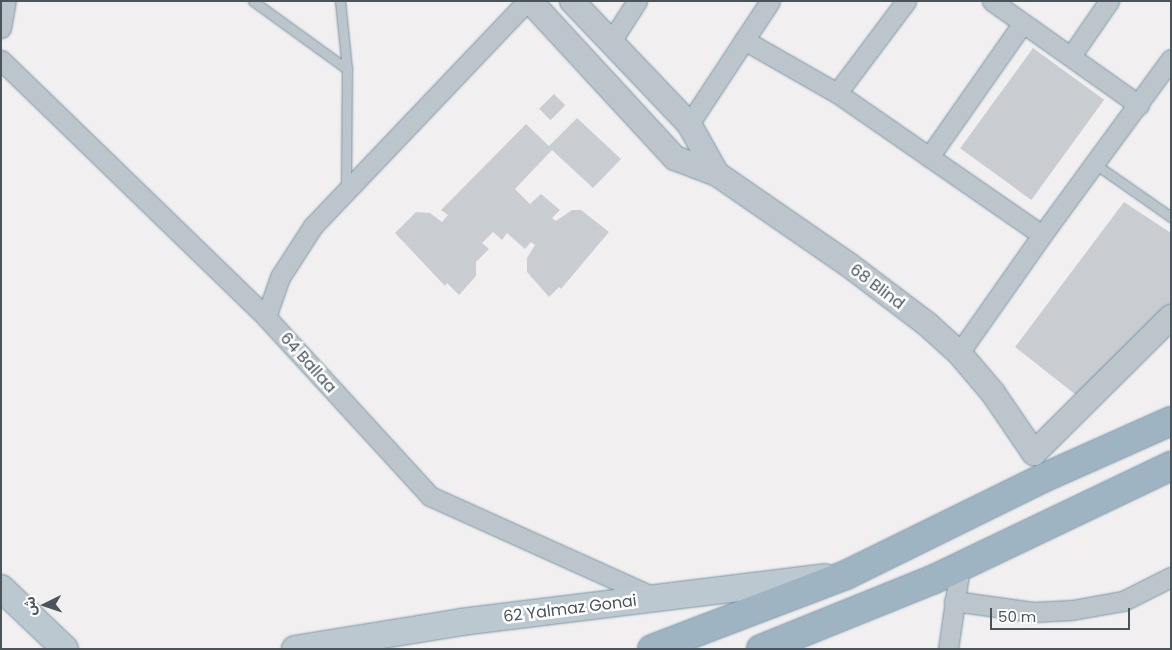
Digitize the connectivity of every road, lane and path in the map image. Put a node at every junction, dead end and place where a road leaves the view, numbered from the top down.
1 (6, 1) edge
2 (253, 1) edge
3 (340, 1) edge
4 (529, 1) edge
5 (572, 1) edge
6 (637, 1) edge
7 (770, 1) edge
8 (906, 1) edge
9 (992, 1) edge
10 (1109, 1) edge
11 (1022, 24) junction
12 (1, 28) edge
13 (744, 40) junction
14 (610, 43) junction
15 (1072, 56) junction
16 (1171, 59) edge
17 (1, 60) edge
18 (347, 69) junction
19 (837, 93) junction
20 (1139, 105) junction
21 (689, 124) junction
22 (929, 157) junction
23 (1095, 164) junction
24 (717, 174) junction
25 (346, 191) junction
26 (1171, 217) edge
27 (1042, 235) junction
28 (266, 317) junction
29 (1171, 317) edge
30 (959, 353) junction
31 (1171, 421) edge
32 (1038, 466) junction
33 (1171, 466) edge
34 (960, 567) junction
35 (846, 575) junction
36 (1171, 576) edge
37 (1, 588) edge
38 (657, 598) junction
39 (954, 601) junction
40 (65, 649) edge
41 (295, 649) edge
42 (652, 649) edge
43 (760, 649) edge
44 (948, 649) edge

1 - 12 street
2 - 18 lane
3 - 18 lane
4 - 24 street
4 - 25 street
5 - 14 street, 68 Blind
6 - 14 street
7 - 13 street
8 - 19 street
9 - 11 street
10 - 15 street
11 - 15 street
11 - 22 street
13 - 19 street
13 - 21 street
14 - 21 street, 68 Blind
15 - 20 street
16 - 20 street
17 - 28 street, 64 Ballaa
18 - 25 lane
19 - 22 street
20 - 23 street
21 - 24 street, 68 Blind
22 - 27 street
23 - 26 lane
23 - 27 street
24 - 30 street, 68 Blind
25 - 28 street
27 - 30 street
28 - 38 street, 64 Ballaa
29 - 32 street
30 - 32 street, 68 Blind
31 - 32 highway
32 - 35 highway
33 - 34 highway
34 - 39 street
34 - 43 highway
35 - 38 main road, 62 Yalmaz Gonai
35 - 42 highway
36 - 39 street
37 - 40 main road
38 - 41 main road, 62 Yalmaz Gonai
39 - 44 street

